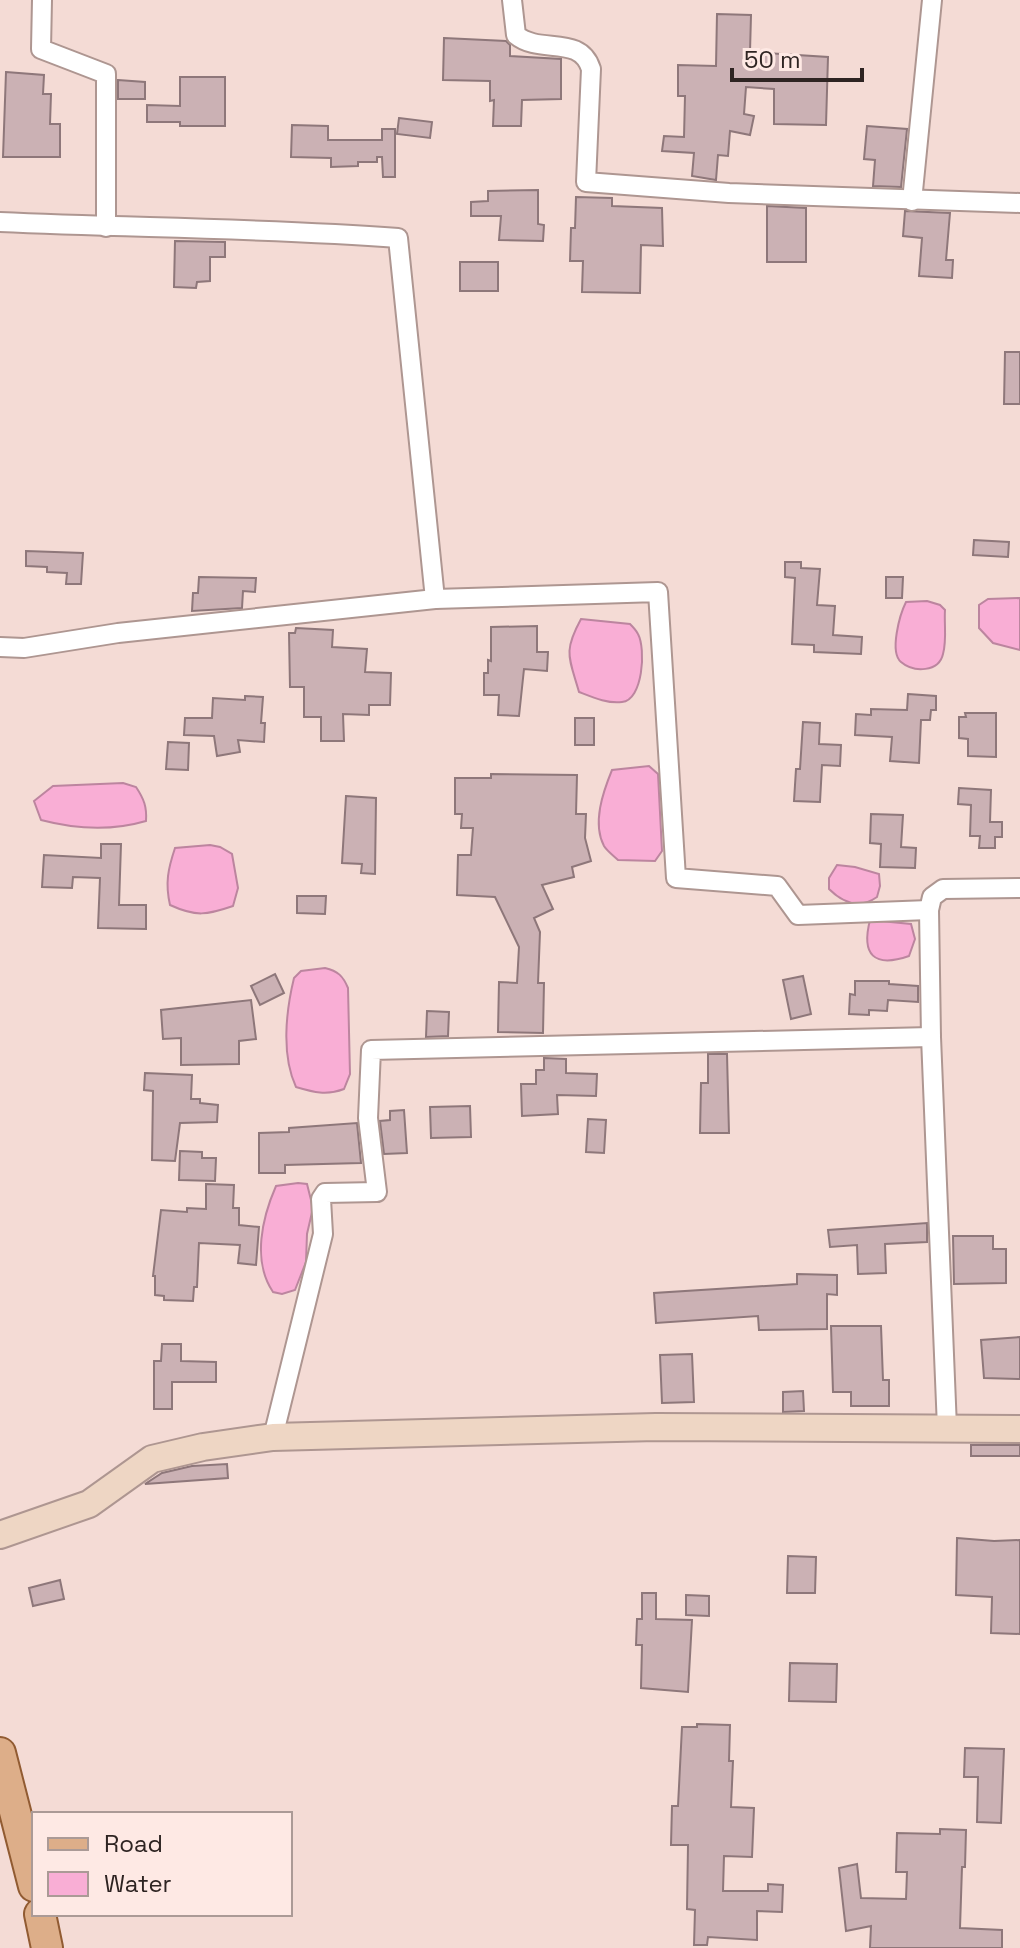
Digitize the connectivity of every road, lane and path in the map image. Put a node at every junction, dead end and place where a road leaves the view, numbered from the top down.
1 (42, 0) edge
2 (512, 0) edge
3 (932, 0) edge
4 (912, 201) junction
5 (1020, 203) edge
6 (0, 222) edge
7 (106, 227) junction
8 (435, 599) junction
9 (0, 647) edge
10 (1020, 888) edge
11 (929, 910) junction
12 (931, 1037) junction
13 (947, 1428) junction
14 (1020, 1429) edge
15 (273, 1437) junction
16 (0, 1535) edge
17 (0, 1753) edge
18 (32, 1878) edge
19 (40, 1916) edge
20 (47, 1948) edge

1 - 7 street
2 - 4 street
3 - 4 street
4 - 5 street
6 - 7 street
7 - 8 street
8 - 9 street
8 - 11 street
10 - 11 street
11 - 12 street
12 - 13 street
12 - 15 street
13 - 14 street
13 - 15 street
15 - 16 street
17 - 18 main road
19 - 20 main road

